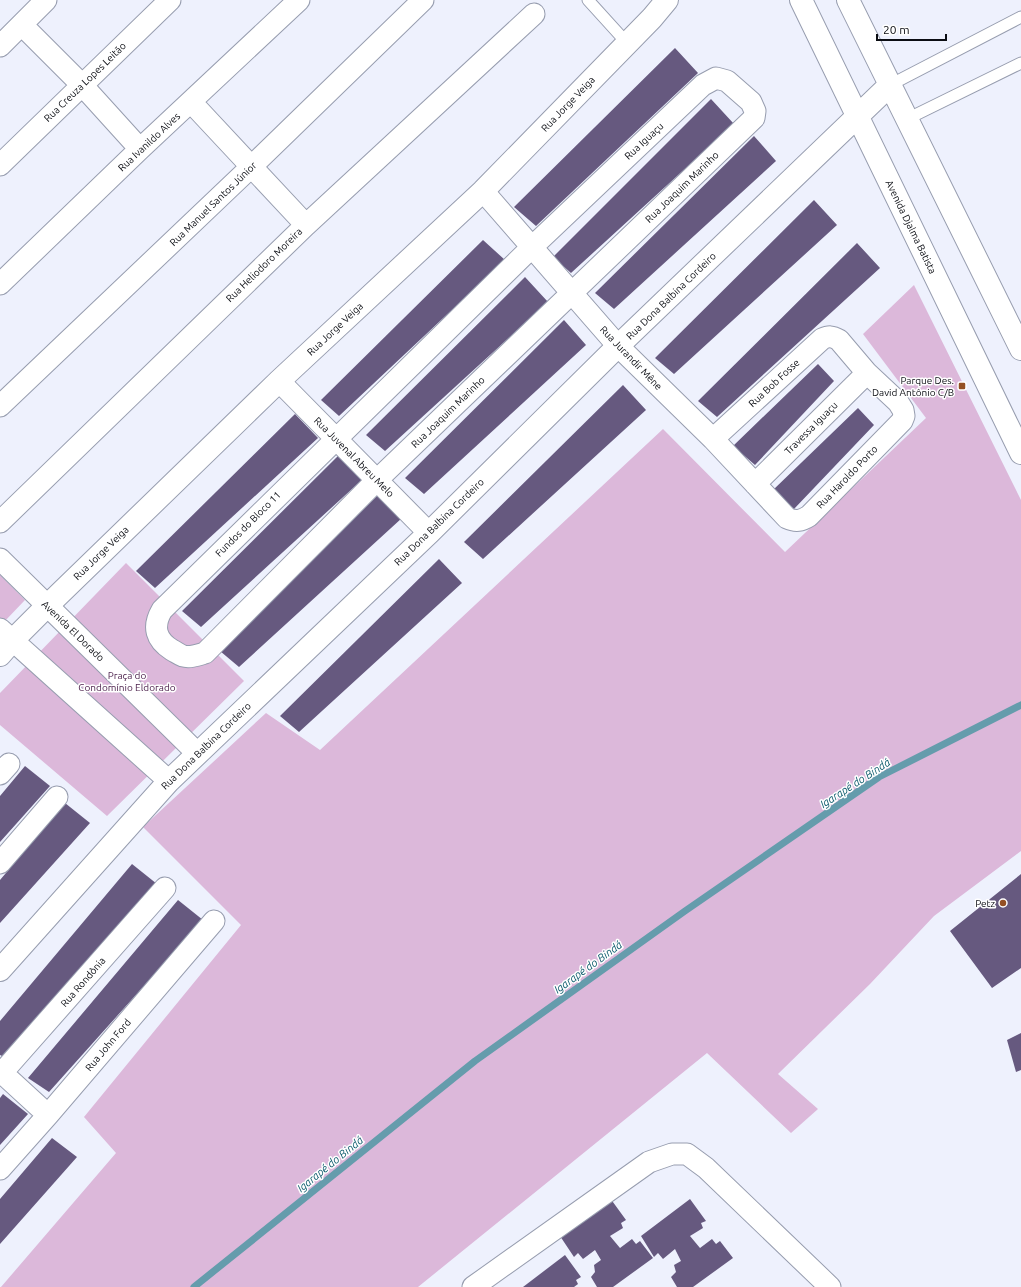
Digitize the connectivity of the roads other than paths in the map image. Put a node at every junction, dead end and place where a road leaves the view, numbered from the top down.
1 (46, 0) edge
2 (170, 0) edge
3 (299, 0) edge
4 (423, 0) edge
5 (588, 0) edge
6 (667, 0) edge
7 (801, 0) edge
8 (848, 0) edge
9 (534, 14) dead end
10 (1021, 18) edge
11 (22, 25) junction
12 (627, 43) junction
13 (0, 46) edge
14 (1021, 63) edge
15 (82, 85) junction
16 (890, 85) junction
17 (191, 102) junction
18 (858, 117) junction
19 (754, 118) joint
20 (907, 119) junction
21 (140, 149) junction
22 (0, 165) edge
23 (252, 168) junction
24 (483, 191) junction
25 (306, 225) junction
26 (531, 248) junction
27 (0, 284) edge
28 (571, 293) junction
29 (1019, 341) edge
30 (618, 346) junction
31 (867, 372) junction
32 (279, 381) junction
33 (0, 406) edge
34 (335, 439) junction
35 (713, 439) junction
36 (1021, 454) edge
37 (377, 480) junction
38 (755, 484) junction
39 (787, 518) joint
40 (0, 522) edge
41 (429, 533) junction
42 (0, 559) edge
43 (47, 606) junction
44 (162, 610) joint
45 (4, 641) edge
46 (197, 753) junction
47 (169, 781) junction
48 (57, 798) dead end
49 (0, 862) edge
50 (166, 888) dead end
51 (214, 920) dead end
52 (0, 970) edge
53 (1, 1073) edge
54 (48, 1115) junction
55 (0, 1170) edge
56 (473, 1287) edge
57 (830, 1287) edge

1 - 11 street
2 - 15 street, Rua Creuza Lopes Leitão
3 - 17 street, Rua Ivanildo Alves
4 - 23 street, Rua Manuel Santos Júnior
5 - 12 lane
6 - 12 street, Rua Jorge Veiga
7 - 18 street, Avenida Djalma Batista
8 - 16 street
9 - 25 street, Rua Heliodoro Moreira
10 - 16 lane
11 - 13 street
11 - 15 street
12 - 24 street, Rua Jorge Veiga
14 - 20 lane
15 - 21 street
15 - 22 street, Rua Creuza Lopes Leitão
16 - 18 street, Rua Dona Balbina Cordeiro
16 - 20 street
17 - 21 street, Rua Ivanildo Alves
17 - 23 street
18 - 30 street, Rua Dona Balbina Cordeiro
18 - 36 street, Avenida Djalma Batista
19 - 26 street, Rua Iguaçu
19 - 28 street, Rua Joaquim Marinho
20 - 29 street
21 - 27 street, Rua Ivanildo Alves
23 - 25 street
23 - 33 street, Rua Manuel Santos Júnior
24 - 26 street, Rua Jurandir Mêne
24 - 32 street, Rua Jorge Veiga
25 - 40 street, Rua Heliodoro Moreira
26 - 28 street, Rua Jurandir Mêne
26 - 34 street, Rua Iguaçu
28 - 30 street, Rua Jurandir Mêne
28 - 37 street, Rua Joaquim Marinho
30 - 35 street, Rua Jurandir Mêne
30 - 41 street, Rua Dona Balbina Cordeiro
31 - 35 street, Rua Bob Fosse
31 - 38 street, Travessa Iguaçu
31 - 39 street, Rua Haroldo Porto
32 - 34 street, Rua Juvenal Abreu Melo
32 - 43 street, Rua Jorge Veiga
34 - 37 street, Rua Juvenal Abreu Melo
34 - 44 street, Fundos do Bloco 11
35 - 38 street, Rua Jurandir Mêne
37 - 41 street, Rua Juvenal Abreu Melo
37 - 44 street, Rua Joaquim Marinho
38 - 39 street, Rua Jurandir Mêne
41 - 46 street, Rua Dona Balbina Cordeiro
42 - 43 street, Avenida El Dorado
43 - 45 street, Rua Jorge Veiga
43 - 46 street, Avenida El Dorado
45 - 47 street
46 - 47 street, Rua Dona Balbina Cordeiro
47 - 52 street, Rua Dona Balbina Cordeiro
48 - 49 street
50 - 53 street, Rua Rondônia
51 - 54 street, Rua John Ford
53 - 54 street
54 - 55 street, Rua John Ford
56 - 57 street

